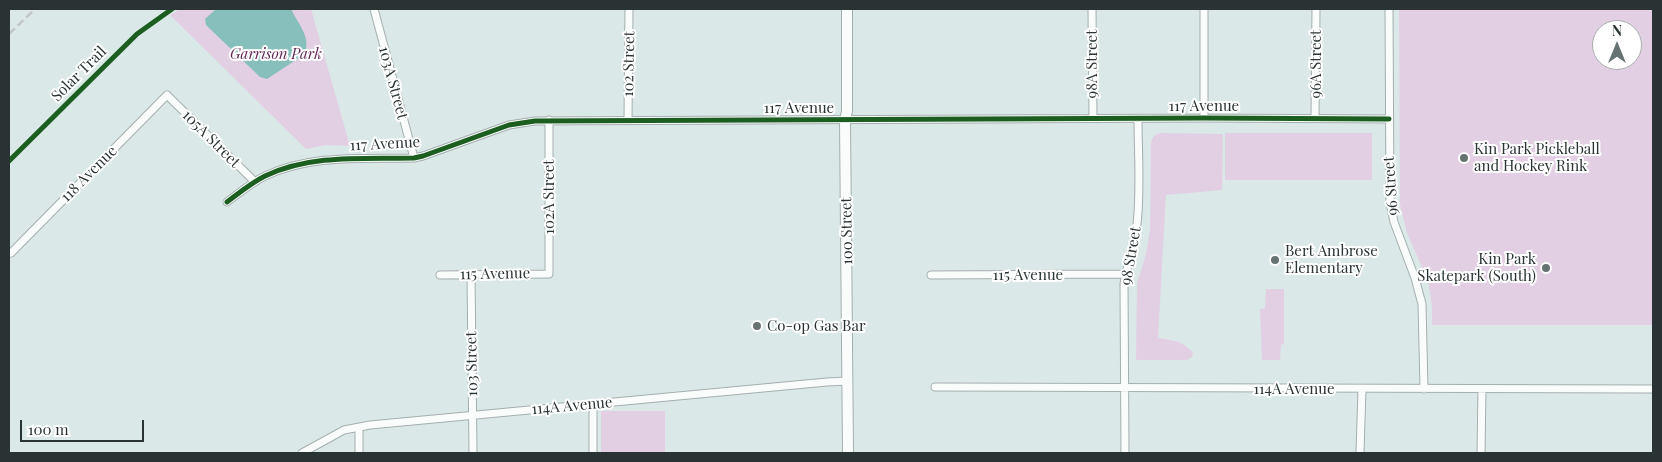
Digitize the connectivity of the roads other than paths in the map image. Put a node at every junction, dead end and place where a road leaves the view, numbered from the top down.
1 (374, 9) edge
2 (629, 9) edge
3 (847, 9) edge
4 (1092, 9) edge
5 (1204, 9) edge
6 (1316, 9) edge
7 (1389, 9) edge
8 (167, 95) joint
9 (1093, 118) junction
10 (1204, 118) junction
11 (1316, 118) junction
12 (1138, 119) junction
13 (1388, 119) junction
14 (549, 120) junction
15 (628, 120) junction
16 (845, 120) junction
17 (414, 158) junction
18 (255, 182) junction
19 (227, 202) dead end
20 (10, 253) dead end
21 (549, 274) joint
22 (1125, 274) junction
23 (440, 275) dead end
24 (471, 275) junction
25 (930, 275) dead end
26 (848, 381) junction
27 (935, 387) dead end
28 (1124, 388) junction
29 (1653, 389) edge
30 (1362, 390) junction
31 (1424, 390) junction
32 (1482, 390) junction
33 (593, 404) junction
34 (473, 415) junction
35 (359, 427) junction
36 (302, 453) edge
37 (359, 453) edge
38 (473, 453) edge
39 (593, 453) edge
40 (848, 453) edge
41 (1125, 453) edge
42 (1360, 453) edge
43 (1481, 453) edge

1 - 17 street, 103A Street
2 - 15 street, 102 Street
3 - 16 main road, 100 Street
4 - 9 street, 98A Street
5 - 10 street
6 - 11 street, 96A Street
7 - 13 street, 96 Street
8 - 18 street, 105A Street
8 - 20 street, 118 Avenue
9 - 12 street, 117 Avenue
9 - 16 street, 117 Avenue
10 - 11 street, 117 Avenue
10 - 12 street, 117 Avenue
11 - 13 street, 117 Avenue
12 - 22 street, 98 Street
13 - 31 street, 96 Street
14 - 15 street, 117 Avenue
14 - 17 street, 117 Avenue
14 - 21 street, 102A Street
15 - 16 street, 117 Avenue
16 - 26 main road, 100 Street
17 - 18 street, 117 Avenue
18 - 19 street, 117 Avenue
21 - 24 street, 115 Avenue
22 - 25 street, 115 Avenue
22 - 28 street, 98 Street
23 - 24 street, 115 Avenue
24 - 34 street, 103 Street
26 - 33 street, 114A Avenue
26 - 40 main road, 100 Street
27 - 28 street, 114A Avenue
28 - 30 street, 114A Avenue
28 - 41 street, 98 Street
29 - 32 street, 114A Avenue
30 - 31 street, 114A Avenue
30 - 42 street
31 - 32 street, 114A Avenue
32 - 43 street
33 - 34 street, 114A Avenue
33 - 39 street
34 - 35 street, 114A Avenue
34 - 38 street, 103 Street
35 - 36 street, 114A Avenue
35 - 37 street

